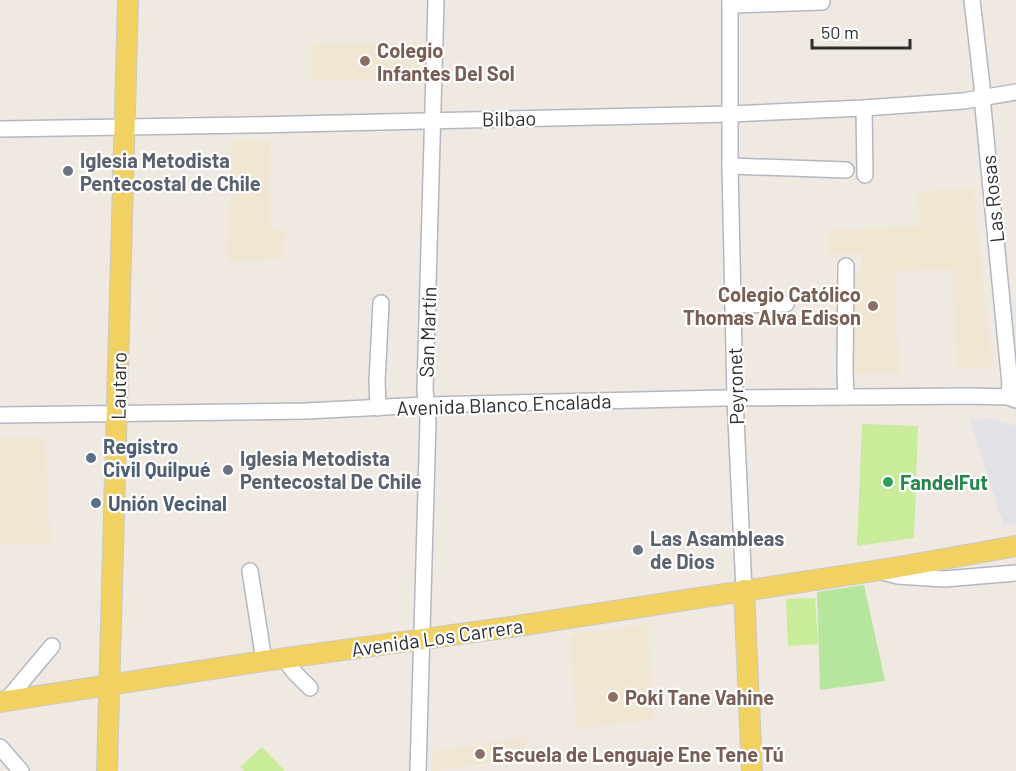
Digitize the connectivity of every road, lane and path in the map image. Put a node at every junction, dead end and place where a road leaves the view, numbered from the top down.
1 (128, 0) edge
2 (436, 0) edge
3 (972, 0) edge
4 (730, 2) edge
5 (822, 2) dead end
6 (1016, 92) edge
7 (982, 98) junction
8 (864, 108) junction
9 (731, 114) junction
10 (433, 120) junction
11 (124, 127) junction
12 (0, 129) edge
13 (730, 166) junction
14 (846, 170) dead end
15 (865, 175) dead end
16 (846, 266) dead end
17 (381, 303) dead end
18 (786, 304) dead end
19 (733, 305) junction
20 (1010, 334) edge
21 (846, 397) junction
22 (735, 398) junction
23 (1012, 398) edge
24 (426, 405) junction
25 (378, 408) junction
26 (118, 413) junction
27 (0, 415) edge
28 (1016, 546) edge
29 (987, 551) junction
30 (1016, 551) edge
31 (873, 570) junction
32 (250, 571) dead end
33 (1016, 573) edge
34 (744, 590) junction
35 (422, 639) junction
36 (52, 646) dead end
37 (284, 658) junction
38 (264, 661) junction
39 (109, 685) junction
40 (310, 688) dead end
41 (2, 702) edge
42 (0, 747) edge
43 (21, 771) edge
44 (107, 771) edge
45 (418, 771) edge
46 (753, 771) edge

1 - 11 main road, Lautaro
2 - 10 street, San Martín
3 - 7 street, Las Rosas
4 - 5 street
4 - 9 street, Peyronet
6 - 7 street, Bilbao
7 - 8 street, Bilbao
7 - 20 street, Las Rosas
8 - 9 street, Bilbao
8 - 15 street
9 - 10 street, Bilbao
9 - 13 street, Peyronet
10 - 11 street, Bilbao
10 - 24 street, San Martín
11 - 12 street, Bilbao
11 - 26 main road, Lautaro
13 - 14 street
13 - 19 street, Peyronet
16 - 21 street
17 - 25 street
18 - 19 street
19 - 22 street, Peyronet
20 - 23 street, Las Rosas
21 - 22 street, Avenida Blanco Encalada
21 - 23 street, Avenida Blanco Encalada
22 - 24 street, Avenida Blanco Encalada
22 - 34 street, Peyronet
24 - 25 street, Avenida Blanco Encalada
24 - 35 street, San Martín
25 - 26 street, Avenida Blanco Encalada
26 - 27 street, Avenida Blanco Encalada
26 - 39 main road, Lautaro
28 - 29 main road, Avenida Los Carrera
29 - 30 main road
29 - 31 main road, Avenida Los Carrera
31 - 33 street, Avenida Los Carrera
31 - 34 main road, Avenida Los Carrera
32 - 38 street
34 - 35 main road, Avenida Los Carrera
34 - 46 main road, Peyronet
35 - 37 main road, Avenida Los Carrera
35 - 45 street, San Martín
36 - 41 street
37 - 38 main road, Avenida Los Carrera
37 - 40 street
38 - 39 main road, Avenida Los Carrera
39 - 41 main road, Avenida Los Carrera
39 - 44 main road, Lautaro
42 - 43 street

